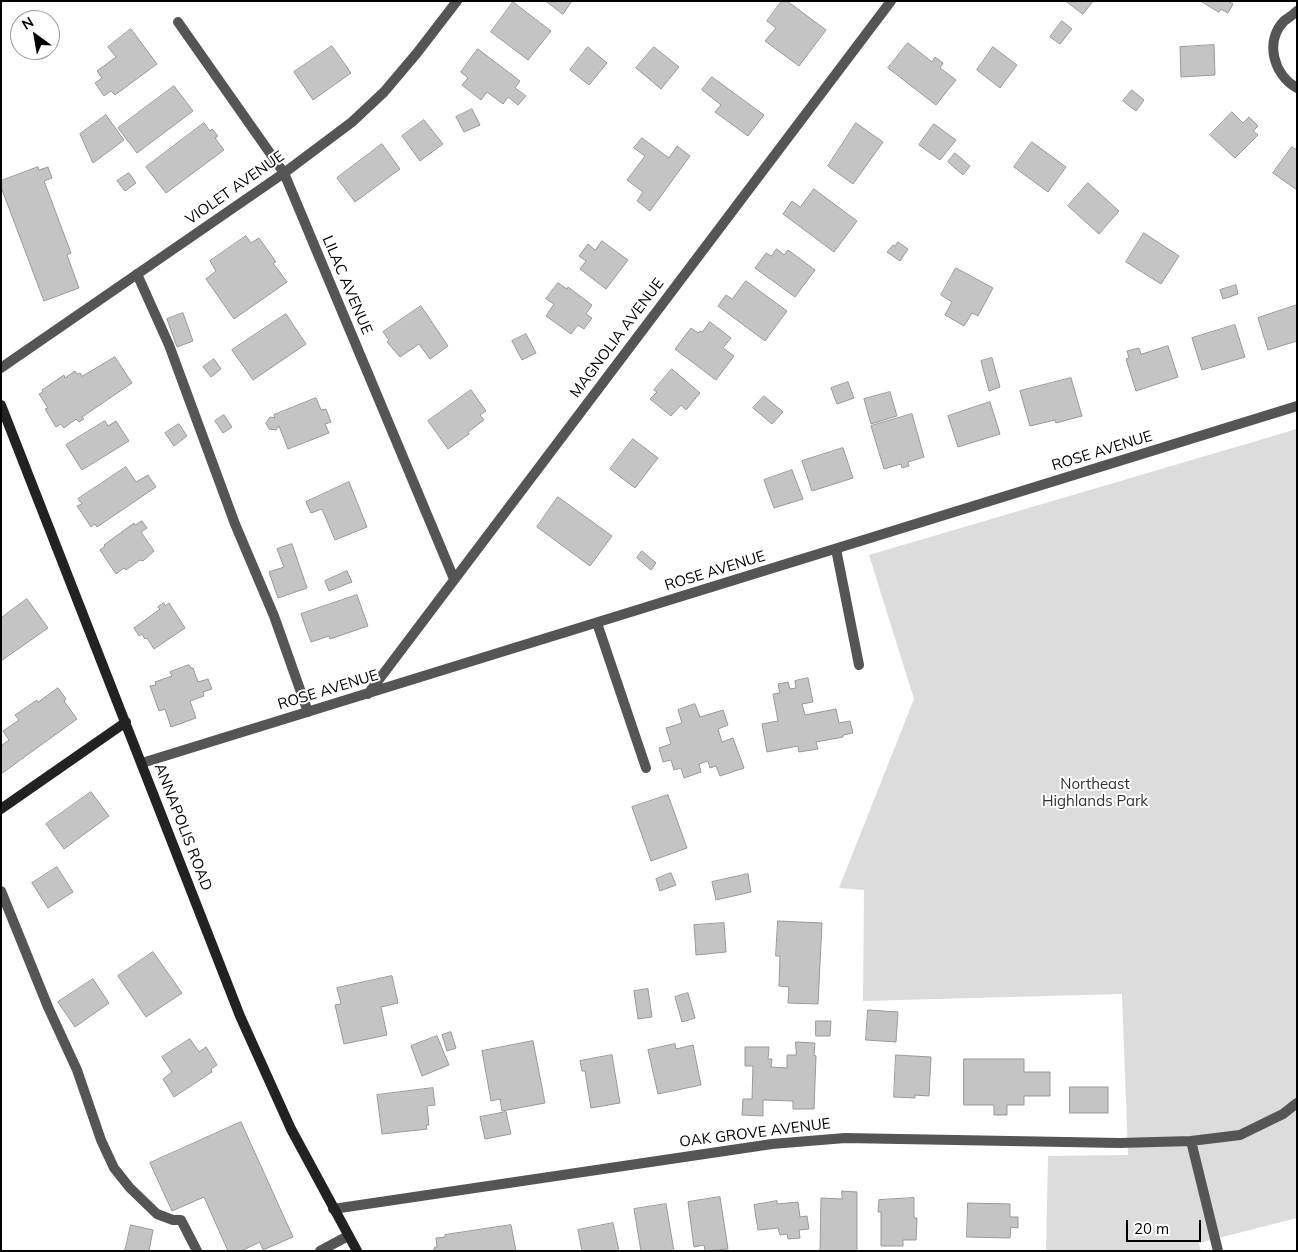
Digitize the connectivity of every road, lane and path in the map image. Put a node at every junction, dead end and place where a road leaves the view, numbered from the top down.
1 (456, 1) edge
2 (891, 1) edge
3 (1297, 11) edge
4 (178, 22) dead end
5 (1297, 88) edge
6 (284, 173) junction
7 (137, 274) junction
8 (1, 368) edge
9 (1, 405) edge
10 (1297, 406) edge
11 (836, 549) junction
12 (454, 579) junction
13 (597, 623) junction
14 (859, 664) dead end
15 (368, 694) junction
16 (308, 712) junction
17 (126, 722) junction
18 (142, 764) junction
19 (646, 768) dead end
20 (1, 809) edge
21 (1, 891) edge
22 (1297, 1103) edge
23 (1191, 1141) junction
24 (333, 1209) junction
25 (348, 1236) junction
26 (197, 1251) edge
27 (320, 1251) edge
28 (357, 1251) edge
29 (1218, 1251) edge

1 - 6 street, VIOLET AVENUE
2 - 12 street, MAGNOLIA AVENUE
3 - 5 street
4 - 6 street, LILAC AVENUE
6 - 7 street, VIOLET AVENUE
6 - 12 street, LILAC AVENUE
7 - 8 street, VIOLET AVENUE
7 - 16 street
9 - 17 main road, ANNAPOLIS ROAD
10 - 11 street, ROSE AVENUE
11 - 13 street, ROSE AVENUE
11 - 14 street
12 - 15 street, MAGNOLIA AVENUE
13 - 15 street, ROSE AVENUE
13 - 19 street
15 - 16 street, ROSE AVENUE
16 - 18 street, ROSE AVENUE
17 - 18 main road, ANNAPOLIS ROAD
17 - 20 main road
18 - 24 main road, ANNAPOLIS ROAD
21 - 26 street
22 - 23 street, OAK GROVE AVENUE
23 - 24 street, OAK GROVE AVENUE
23 - 29 street
24 - 25 main road, ANNAPOLIS ROAD
25 - 27 street
25 - 28 main road, ANNAPOLIS ROAD

